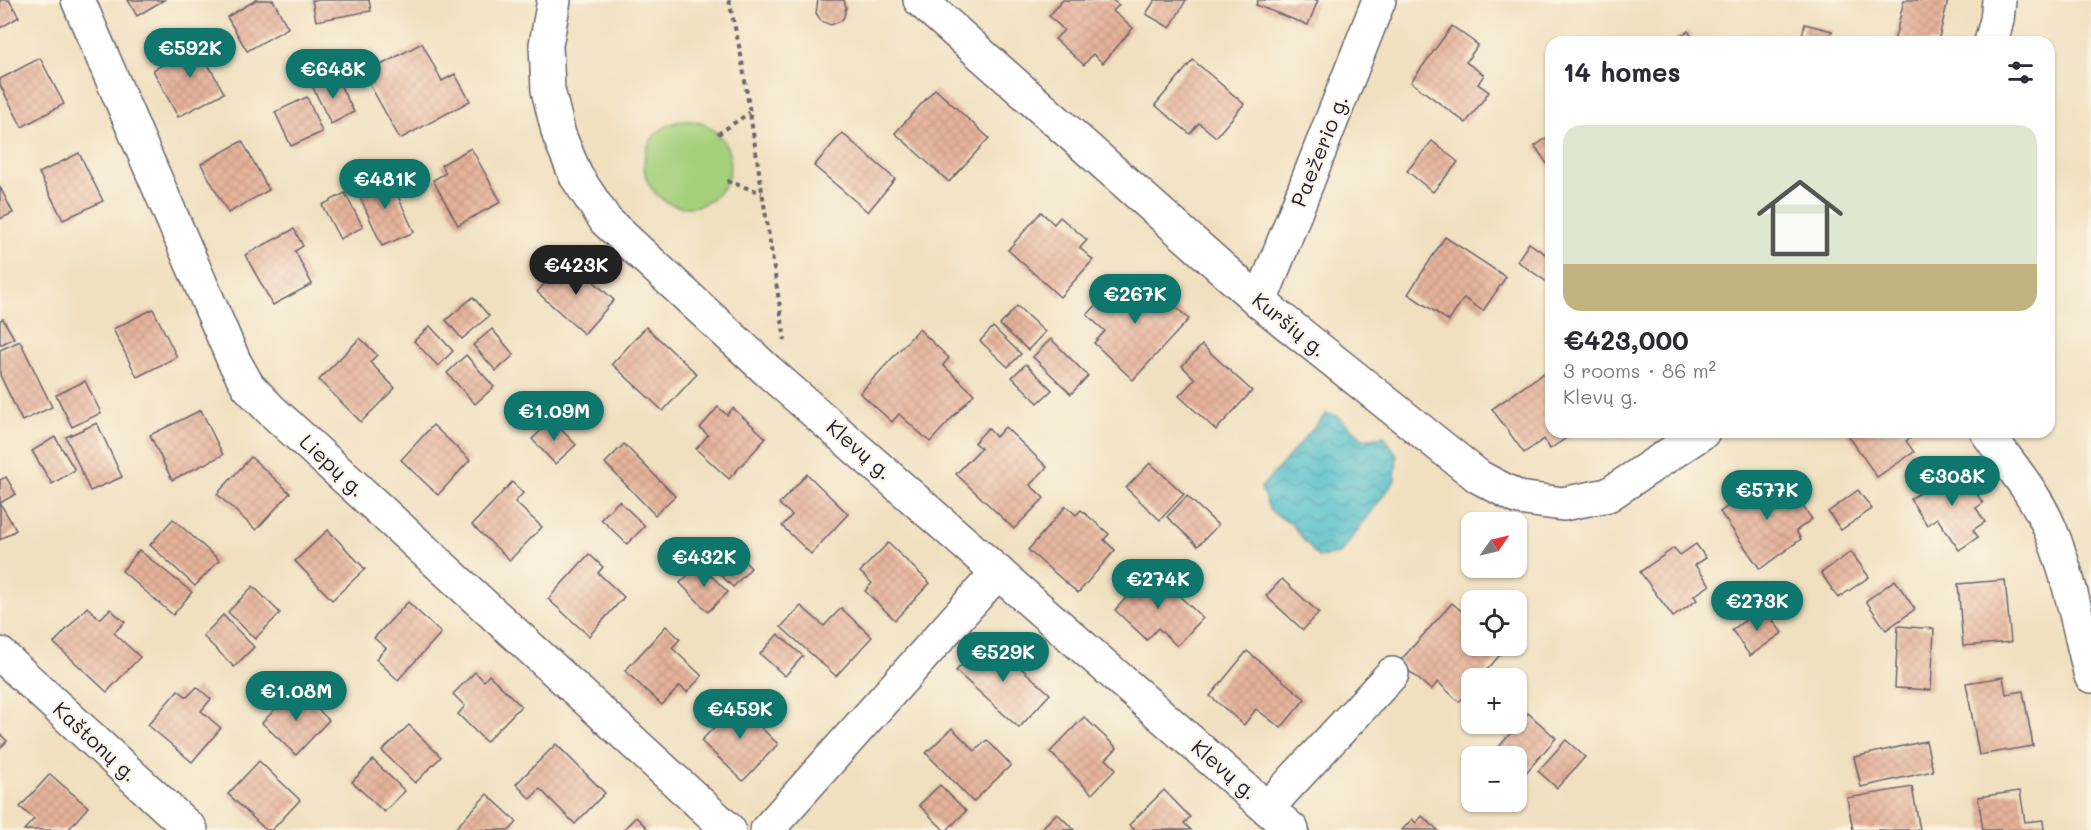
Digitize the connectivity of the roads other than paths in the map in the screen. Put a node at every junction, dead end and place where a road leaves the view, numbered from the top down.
1 (78, 0) edge
2 (554, 0) edge
3 (1379, 0) edge
4 (1999, 0) edge
5 (928, 3) edge
6 (1993, 36) edge
7 (1260, 302) junction
8 (1694, 438) edge
9 (1991, 438) edge
10 (998, 572) junction
11 (0, 654) edge
12 (1392, 674) dead end
13 (2091, 676) edge
14 (1267, 808) junction
15 (190, 830) edge
16 (729, 830) edge
17 (767, 830) edge
18 (1292, 830) edge

1 - 16 street, Liepų g.
2 - 10 street, Klevų g.
3 - 7 street, Paežerio g.
4 - 6 street
5 - 7 street, Kuršių g.
7 - 8 street, Kuršių g.
9 - 13 street
10 - 14 street, Klevų g.
10 - 17 street
11 - 15 street, Kaštonų g.
12 - 14 street
14 - 18 street, Klevų g.

